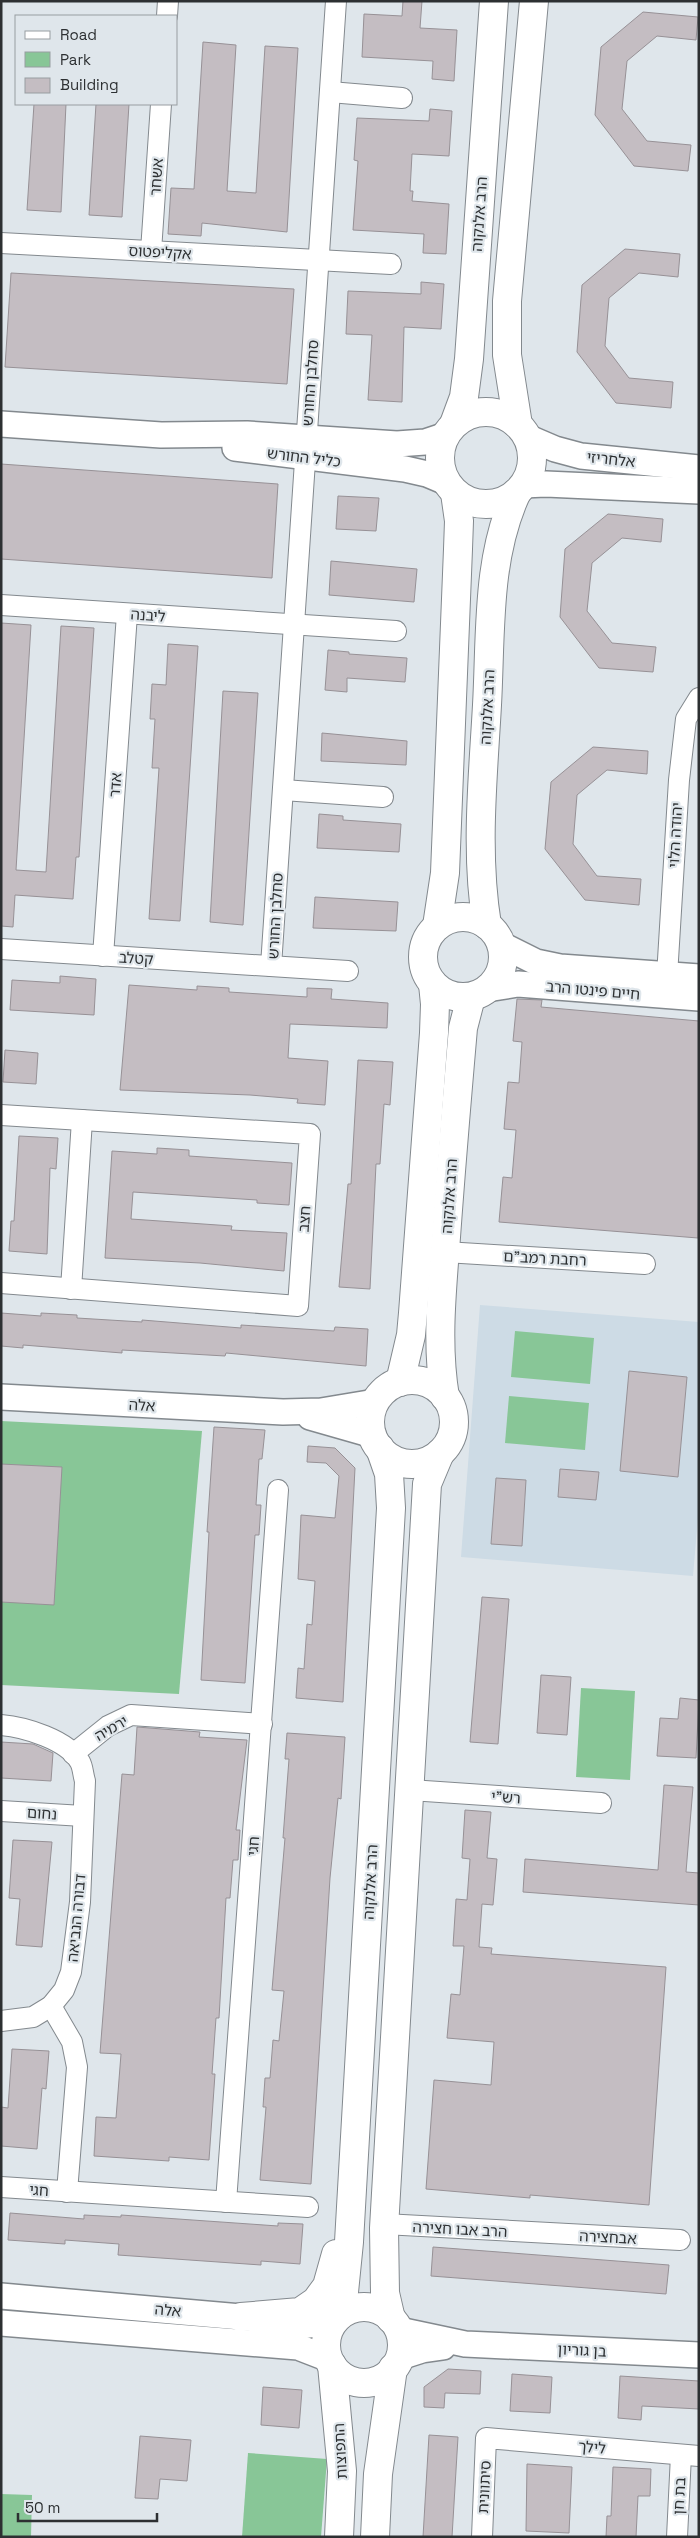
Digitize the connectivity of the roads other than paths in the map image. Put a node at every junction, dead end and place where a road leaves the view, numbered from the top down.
1 (168, 1) edge
2 (336, 1) edge
3 (494, 1) edge
4 (534, 1) edge
5 (167, 15) edge
6 (330, 92) junction
7 (402, 98) dead end
8 (161, 105) edge
9 (1, 243) edge
10 (151, 251) junction
11 (319, 260) junction
12 (391, 264) dead end
13 (1, 424) edge
14 (450, 430) junction
15 (522, 431) junction
16 (306, 447) junction
17 (699, 484) edge
18 (451, 488) junction
19 (520, 489) junction
20 (1, 605) edge
21 (127, 614) junction
22 (294, 625) junction
23 (396, 631) dead end
24 (699, 698) edge
25 (283, 790) junction
26 (383, 796) dead end
27 (437, 926) junction
28 (494, 935) junction
29 (1, 949) edge
30 (103, 956) junction
31 (271, 966) junction
32 (348, 971) dead end
33 (667, 976) junction
34 (699, 977) edge
35 (433, 984) junction
36 (479, 993) junction
37 (699, 998) edge
38 (1, 1115) edge
39 (82, 1120) junction
40 (445, 1252) junction
41 (644, 1264) dead end
42 (1, 1283) edge
43 (71, 1288) junction
44 (400, 1382) junction
45 (1, 1397) edge
46 (445, 1397) junction
47 (375, 1402) junction
48 (283, 1412) junction
49 (376, 1442) junction
50 (440, 1453) junction
51 (278, 1490) dead end
52 (262, 1724) junction
53 (1, 1725) edge
54 (73, 1754) junction
55 (410, 1790) junction
56 (601, 1803) dead end
57 (1, 1811) edge
58 (83, 1816) junction
59 (51, 2006) junction
60 (1, 2020) edge
61 (1, 2187) edge
62 (68, 2192) junction
63 (226, 2202) junction
64 (350, 2204) junction
65 (308, 2207) dead end
66 (384, 2224) junction
67 (537, 2233) joint
68 (680, 2240) dead end
69 (1, 2296) edge
70 (241, 2317) junction
71 (336, 2319) junction
72 (1, 2323) edge
73 (396, 2343) junction
74 (699, 2356) edge
75 (330, 2362) junction
76 (486, 2438) joint
77 (690, 2456) edge
78 (339, 2537) edge
79 (375, 2537) edge
80 (482, 2537) edge
81 (677, 2537) edge

1 - 5 street
2 - 6 street, סחלבן החורש
3 - 14 main road, הרב אלנקוה
4 - 15 main road
6 - 7 street
6 - 11 street, סחלבן החורש
8 - 10 street, אשחר
9 - 10 street, אקליפטוס
10 - 11 street, אקליפטוס
11 - 12 street
11 - 16 street, סחלבן החורש
13 - 16 street, כליל החורש
14 - 15 main road
14 - 16 street, כליל החורש
14 - 18 main road
15 - 17 street, אלחריזי
15 - 19 main road
16 - 18 street, כליל החורש
16 - 22 street, סחלבן החורש
17 - 19 street, אלחריזי
18 - 19 main road
18 - 27 main road
19 - 28 main road, הרב אלנקוה
20 - 21 street, ליבנה
21 - 22 street, ליבנה
21 - 30 street, אדר
22 - 23 street
22 - 25 street, סחלבן החורש
24 - 33 street, יהודה הלוי
25 - 26 street
25 - 31 street, סחלבן החורש
27 - 28 main road
27 - 35 main road
28 - 33 street, חיים פינטו הרב
28 - 36 main road
29 - 30 street, קטלב
30 - 31 street, קטלב
31 - 32 street, סחלבן החורש
33 - 34 street, חיים פינטו הרב
35 - 36 main road
35 - 44 main road, הרב אלנקוה
36 - 37 street, חיים פינטו הרב
36 - 40 main road, הרב אלנקוה
38 - 39 street, חצב
39 - 43 street
39 - 43 street, חצב
40 - 41 street, רחבת רמב"ם
40 - 46 main road, הרב אלנקוה
42 - 43 street, חצב
44 - 46 main road
44 - 47 main road
45 - 48 street, אלה
46 - 50 main road
47 - 48 street, אלה
47 - 49 main road
48 - 49 street, אלה
49 - 50 main road
49 - 64 main road, הרב אלנקוה
50 - 55 main road
51 - 52 street, חגי
52 - 54 street, ירמיה
52 - 63 street, חגי
53 - 54 street
54 - 58 street, דבורה הנביאה
55 - 56 street, רש"י
55 - 66 main road
57 - 58 street, נחום
58 - 59 street, דבורה הנביאה
59 - 60 street
59 - 62 street
61 - 62 street, חגי
62 - 63 street, חגי
63 - 65 street, חגי
64 - 70 main road
64 - 71 main road, הרב אלנקוה
66 - 67 street, הרב אבו חצירה
66 - 73 main road
67 - 68 street, אבחצירה
69 - 70 street, אלה
70 - 71 street, אלה
71 - 73 main road
71 - 75 main road
72 - 75 street, אלה
73 - 74 street, בן גוריון
73 - 75 main road
73 - 79 main road
75 - 78 main road, התפוצות
76 - 77 street, לילך
76 - 80 street, סיתוונית
77 - 81 street, בת חן

